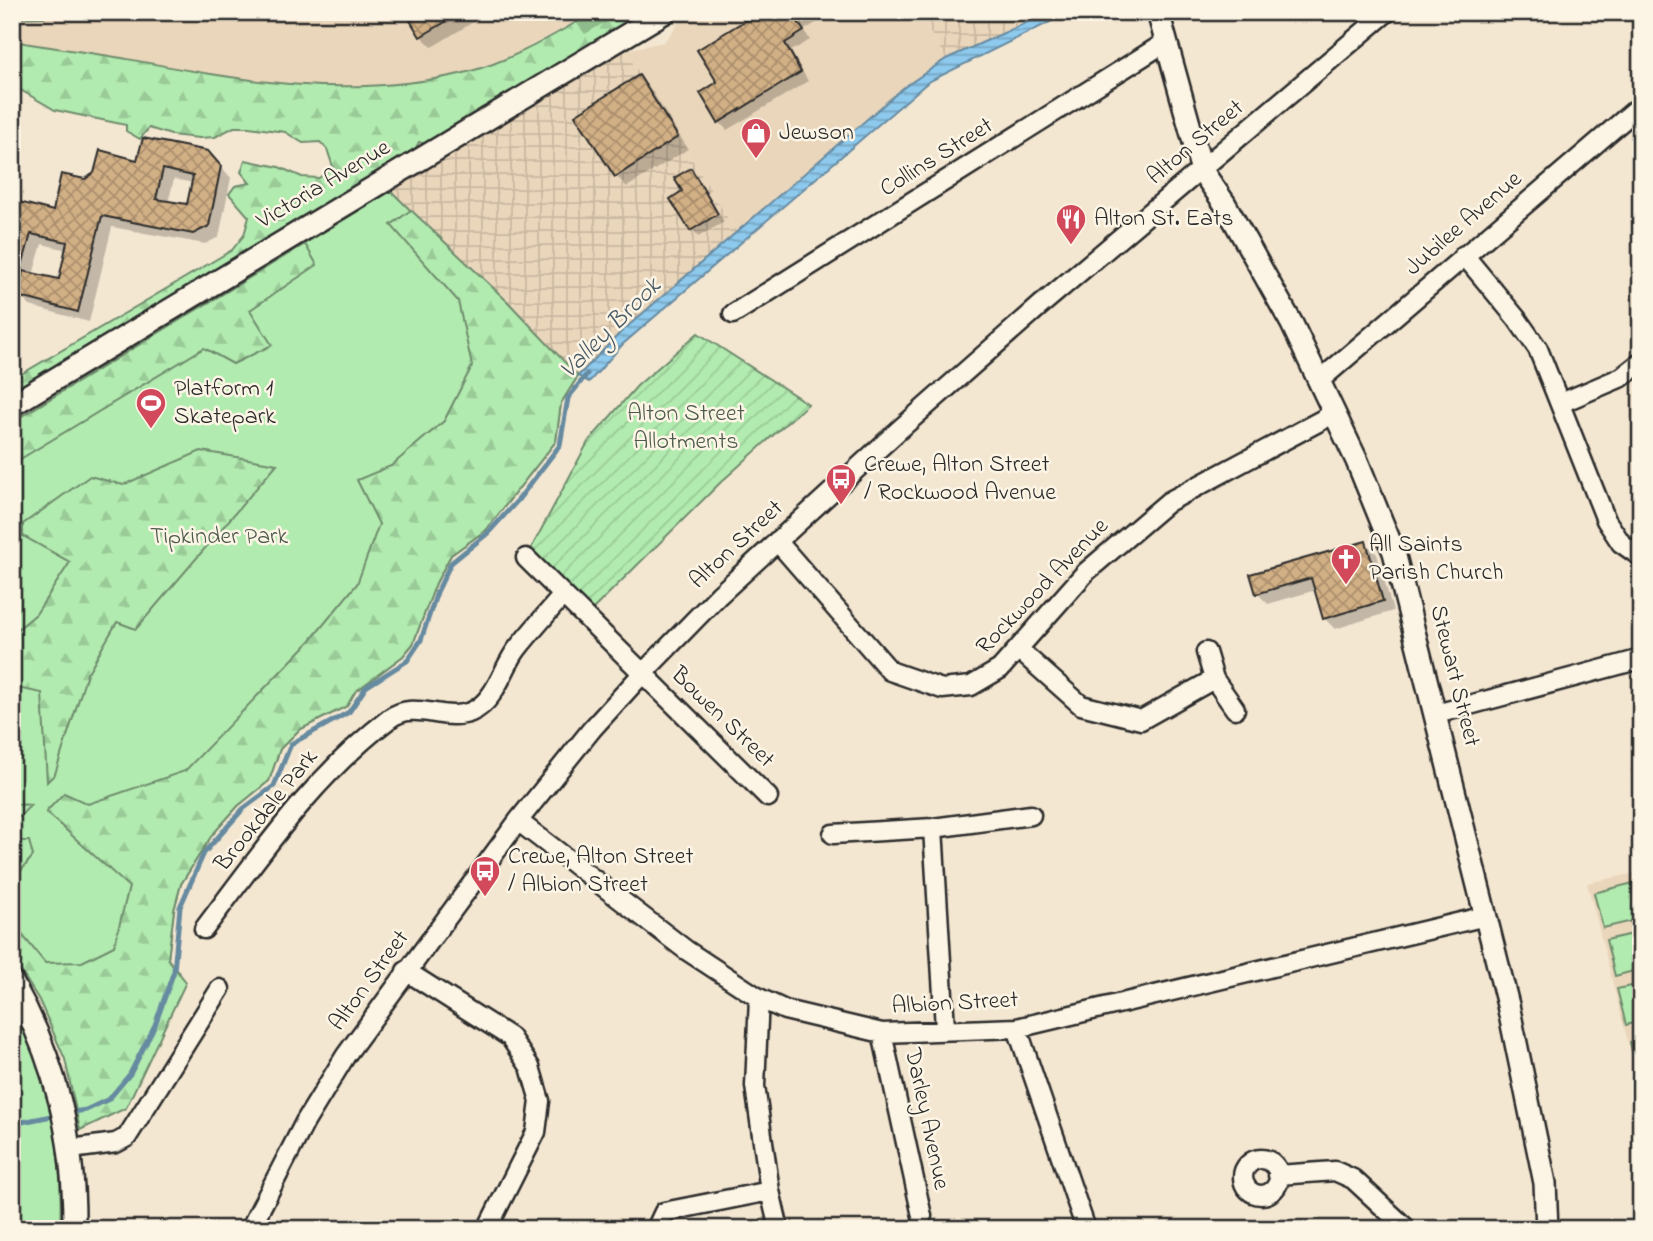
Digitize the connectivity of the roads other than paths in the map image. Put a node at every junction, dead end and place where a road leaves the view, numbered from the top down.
1 (665, 12) edge
2 (1158, 12) edge
3 (1387, 12) edge
4 (1166, 42) junction
5 (1641, 105) edge
6 (1202, 172) junction
7 (1464, 256) junction
8 (733, 314) dead end
9 (1641, 362) edge
10 (1319, 381) junction
11 (1561, 403) junction
12 (12, 405) edge
13 (1335, 413) junction
14 (776, 541) junction
15 (1641, 557) edge
16 (526, 558) dead end
17 (562, 597) junction
18 (1018, 649) junction
19 (1206, 652) dead end
20 (1641, 659) edge
21 (642, 674) junction
22 (1214, 679) junction
23 (1235, 709) dead end
24 (1436, 714) junction
25 (768, 796) dead end
26 (1031, 815) dead end
27 (518, 821) junction
28 (933, 828) junction
29 (833, 834) dead end
30 (1486, 916) junction
31 (204, 929) dead end
32 (406, 971) junction
33 (12, 982) edge
34 (220, 989) dead end
35 (759, 998) junction
36 (945, 1028) junction
37 (1017, 1028) junction
38 (882, 1033) junction
39 (71, 1149) junction
40 (1278, 1175) dead end
41 (770, 1191) junction
42 (922, 1216) dead end
43 (251, 1228) edge
44 (74, 1229) edge
45 (487, 1229) edge
46 (656, 1229) edge
47 (779, 1229) edge
48 (1086, 1229) edge
49 (1408, 1229) edge
50 (1547, 1229) edge

1 - 12 street, Victoria Avenue
2 - 4 street, Stewart Street
3 - 6 street, Alton Street
4 - 6 street, Stewart Street
4 - 8 street, Collins Street
5 - 7 street, Jubilee Avenue
6 - 10 street, Stewart Street
6 - 14 street, Alton Street
7 - 10 street, Jubilee Avenue
7 - 11 street
9 - 11 street
10 - 13 street, Stewart Street
11 - 15 street
13 - 18 street, Rockwood Avenue
13 - 24 street, Stewart Street
14 - 18 street, Rockwood Avenue
14 - 21 street, Alton Street
16 - 17 street
17 - 21 street
17 - 31 street, Brookdale Park
18 - 22 street
19 - 22 street
20 - 24 street
21 - 25 street, Bowen Street
21 - 27 street, Alton Street
22 - 23 street
24 - 30 street, Stewart Street
26 - 28 street
27 - 32 street, Alton Street
27 - 35 street, Albion Street
28 - 29 street
28 - 36 street
30 - 37 street, Albion Street
30 - 50 street, Stewart Street
32 - 43 street, Alton Street
32 - 45 street
33 - 39 street
34 - 39 street
35 - 38 street, Albion Street
35 - 41 street
36 - 37 street, Albion Street
36 - 38 street, Albion Street
37 - 48 street
38 - 42 street, Darley Avenue
39 - 44 street
40 - 49 street
41 - 46 street
41 - 47 street

